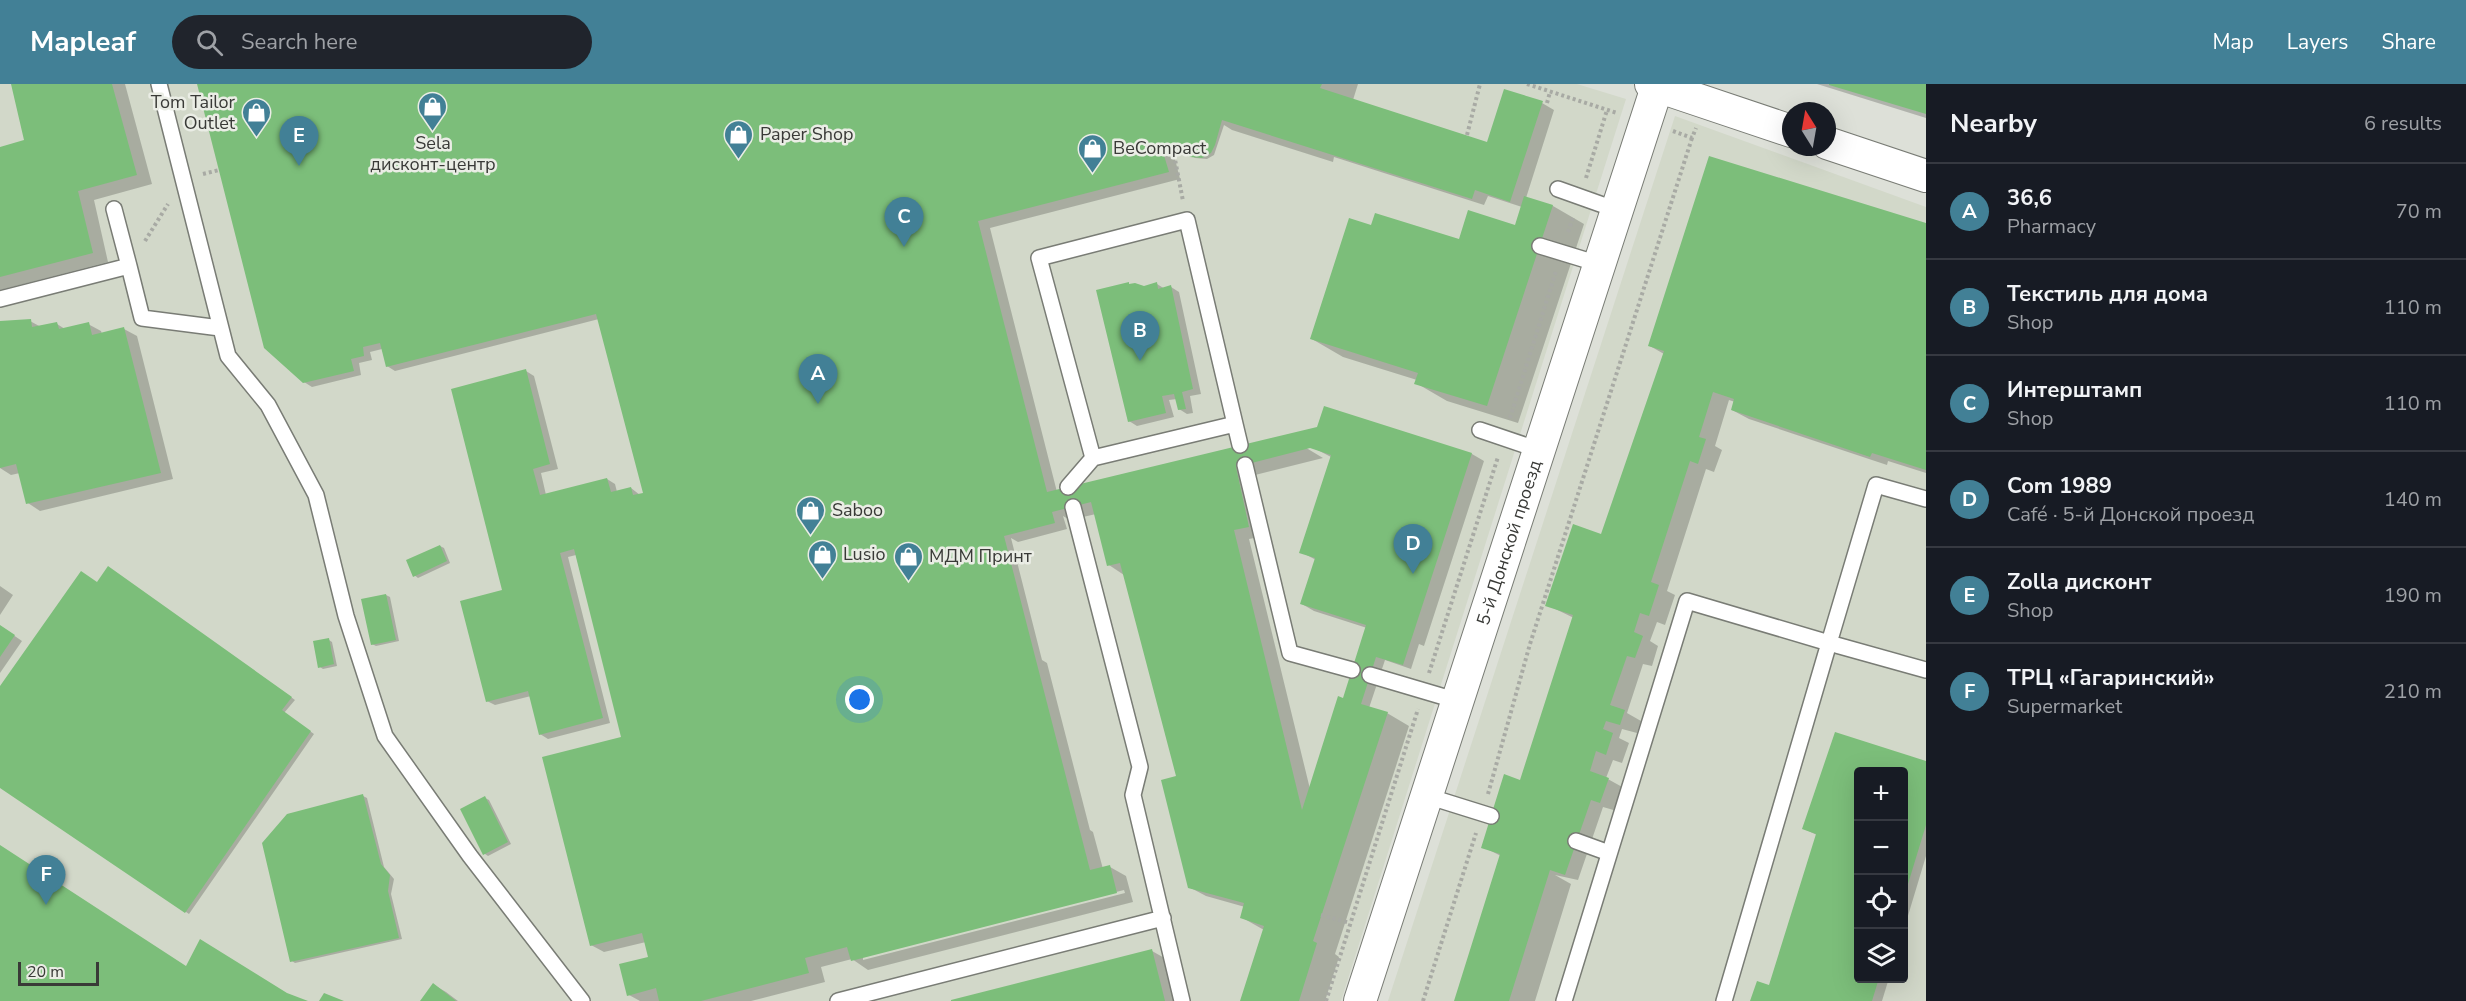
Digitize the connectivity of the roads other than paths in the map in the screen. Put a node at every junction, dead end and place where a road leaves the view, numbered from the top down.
1 (159, 84) edge
2 (1655, 85) edge
3 (1782, 128) edge
4 (1836, 146) edge
5 (1926, 176) edge
6 (1558, 189) dead end
7 (114, 209) dead end
8 (1617, 210) junction
9 (1540, 246) dead end
10 (1599, 264) junction
11 (129, 266) junction
12 (0, 299) edge
13 (220, 328) junction
14 (1235, 424) junction
15 (1480, 430) dead end
16 (1240, 445) dead end
17 (1539, 450) junction
18 (1093, 458) junction
19 (1245, 465) dead end
20 (1068, 487) dead end
21 (1926, 499) edge
22 (1073, 507) dead end
23 (1829, 643) junction
24 (1352, 670) dead end
25 (1926, 670) edge
26 (1370, 675) dead end
27 (1458, 700) junction
28 (1427, 796) junction
29 (1487, 814) road end
30 (1576, 842) dead end
31 (1609, 853) junction
32 (1162, 918) junction
33 (582, 1001) edge
34 (838, 1001) edge
35 (1182, 1001) edge
36 (1360, 1001) edge
37 (1564, 1001) edge
38 (1724, 1001) edge

1 - 13 lane
2 - 3 street
2 - 8 street, 5-й Донской проезд
4 - 5 street
6 - 8 lane
7 - 11 lane
8 - 10 street, 5-й Донской проезд
9 - 10 lane
10 - 17 street, 5-й Донской проезд
11 - 12 lane
11 - 13 lane
13 - 33 lane
14 - 16 lane
14 - 18 lane
14 - 18 lane
15 - 17 lane
17 - 27 street, 5-й Донской проезд
18 - 20 lane
19 - 24 lane
21 - 23 lane
22 - 32 lane
23 - 25 lane
23 - 31 lane
23 - 38 lane
26 - 27 lane
27 - 28 street, 5-й Донской проезд
28 - 29 lane
28 - 36 street, 5-й Донской проезд
30 - 31 lane
31 - 37 lane
32 - 34 lane
32 - 35 lane

